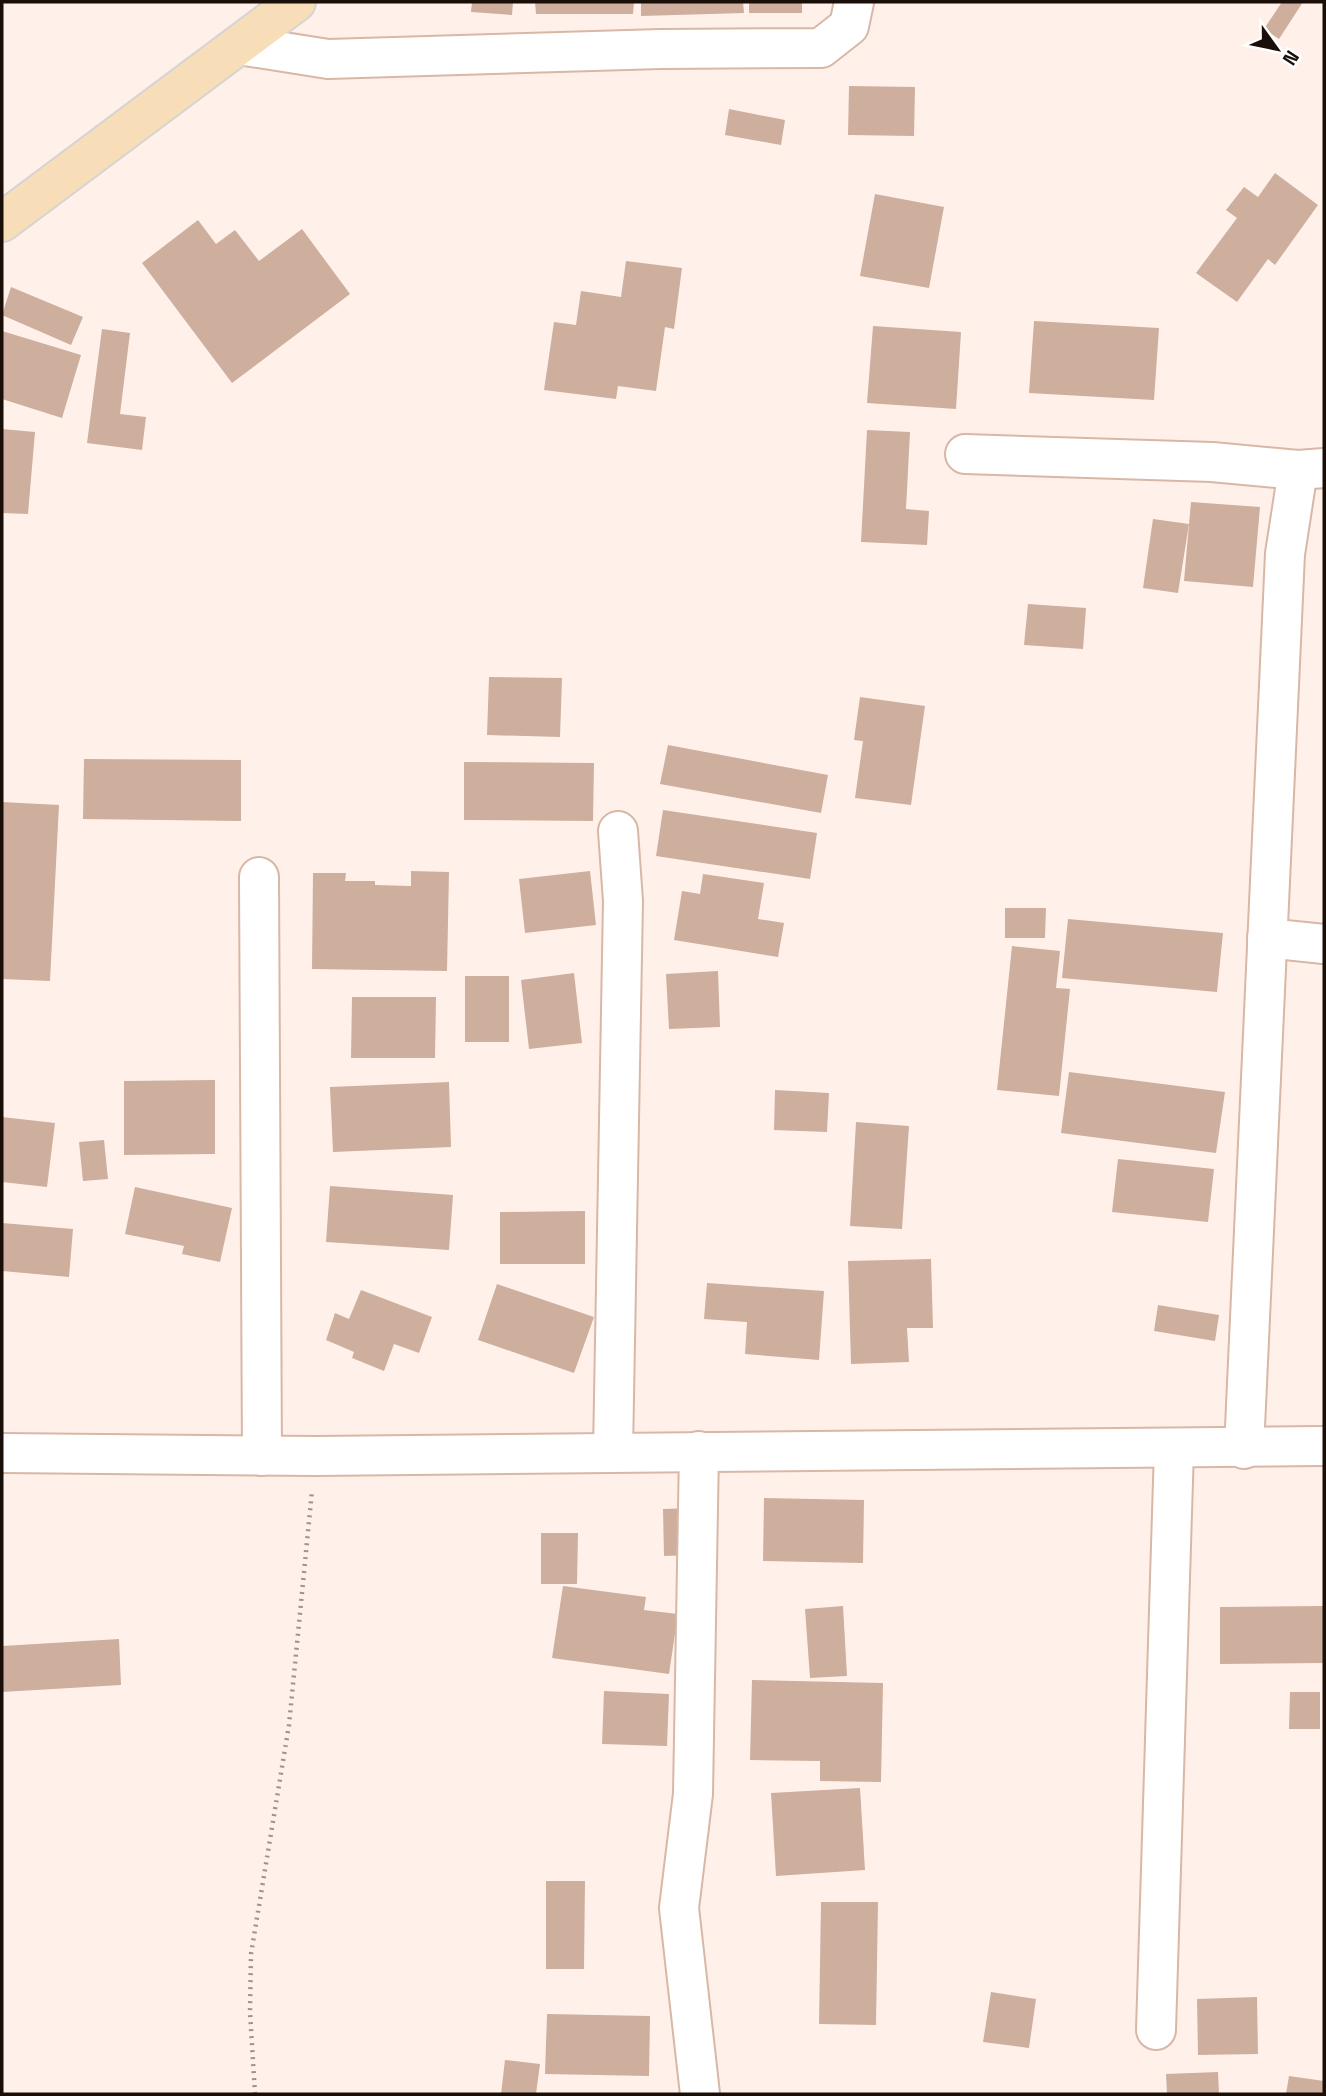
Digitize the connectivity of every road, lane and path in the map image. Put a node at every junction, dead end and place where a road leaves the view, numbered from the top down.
1 (296, 2) edge
2 (854, 2) edge
3 (239, 44) junction
4 (2, 222) edge
5 (965, 454) dead end
6 (1311, 469) edge
7 (618, 831) dead end
8 (260, 877) dead end
9 (1267, 938) junction
10 (1324, 944) edge
11 (1324, 1446) edge
12 (1174, 1449) junction
13 (1244, 1449) junction
14 (699, 1451) junction
15 (613, 1452) junction
16 (2, 1453) edge
17 (262, 1455) junction
18 (315, 1456) junction
19 (1156, 2030) dead end
20 (255, 2094) edge
21 (700, 2094) edge

1 - 3 main road
2 - 3 street
3 - 4 main road
5 - 6 street
6 - 9 street
7 - 15 street
8 - 17 street
9 - 10 street
9 - 13 street
11 - 13 street
12 - 13 street
12 - 14 street
12 - 19 street
14 - 15 street
14 - 21 street
15 - 18 street
16 - 17 street
17 - 18 street
18 - 20 path

